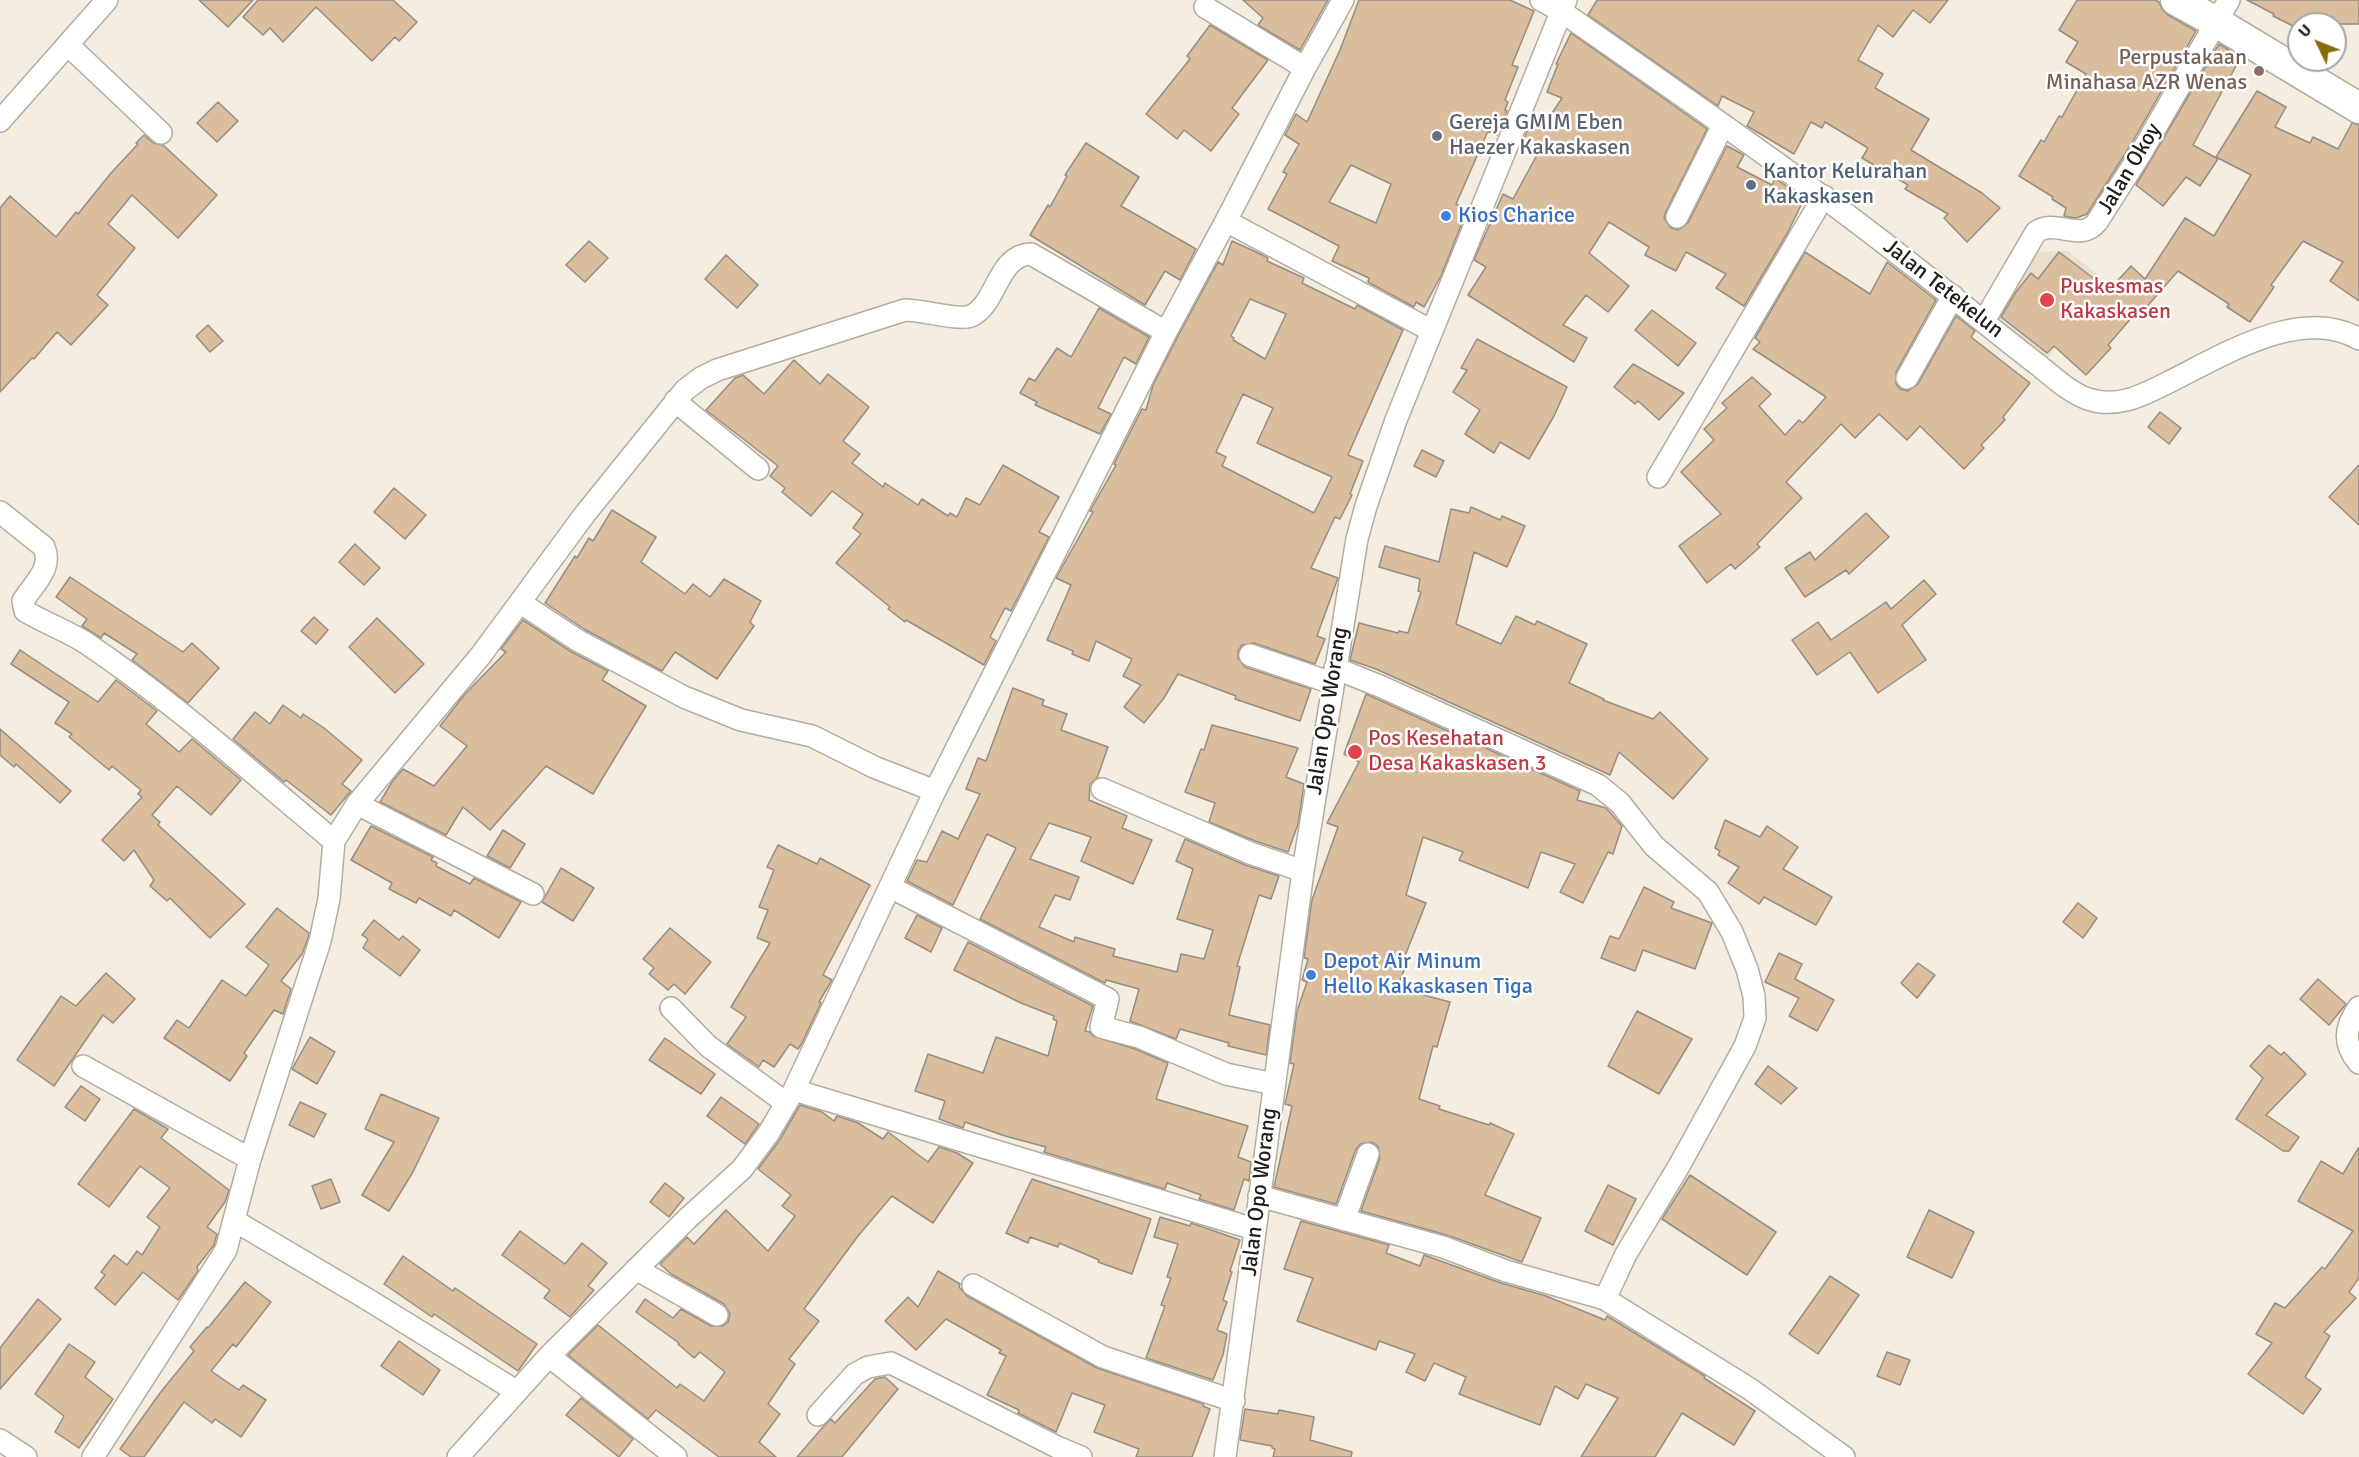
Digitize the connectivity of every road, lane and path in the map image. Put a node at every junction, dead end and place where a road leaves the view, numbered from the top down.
1 (106, 0) edge
2 (1343, 0) edge
3 (1541, 0) edge
4 (2176, 0) edge
5 (1564, 5) edge
6 (1205, 7) dead end
7 (2223, 11) edge
8 (68, 45) junction
9 (1305, 68) junction
10 (2359, 108) edge
11 (0, 121) edge
12 (1723, 125) junction
13 (161, 133) dead end
14 (1824, 196) junction
15 (1677, 217) dead end
16 (1226, 221) junction
17 (1953, 296) junction
18 (1984, 321) junction
19 (1432, 331) junction
20 (1166, 332) junction
21 (2359, 339) edge
22 (1906, 378) dead end
23 (675, 401) junction
24 (758, 469) dead end
25 (1658, 477) dead end
26 (0, 512) edge
27 (521, 603) junction
28 (1250, 655) dead end
29 (1333, 676) junction
30 (1101, 789) dead end
31 (935, 791) junction
32 (357, 804) junction
33 (334, 841) junction
34 (1303, 871) junction
35 (890, 887) junction
36 (532, 894) dead end
37 (2359, 1007) edge
38 (671, 1008) dead end
39 (2359, 1063) edge
40 (82, 1066) dead end
41 (1274, 1084) junction
42 (790, 1096) junction
43 (1368, 1154) dead end
44 (250, 1159) junction
45 (1259, 1196) junction
46 (1344, 1220) junction
47 (235, 1221) junction
48 (1254, 1229) junction
49 (636, 1269) junction
50 (973, 1285) dead end
51 (1605, 1299) junction
52 (717, 1315) dead end
53 (549, 1356) junction
54 (516, 1391) junction
55 (1234, 1401) junction
56 (818, 1415) dead end
57 (0, 1440) edge
58 (26, 1457) edge
59 (93, 1457) edge
60 (458, 1457) edge
61 (676, 1457) edge
62 (1081, 1457) edge
63 (1225, 1457) edge
64 (1844, 1457) edge

1 - 8 street
2 - 9 street
3 - 5 street, Jalan Tetekelun
4 - 7 highway
5 - 12 street, Jalan Tetekelun
5 - 19 street, Jalan Opo Worang
6 - 9 street
7 - 10 highway
7 - 18 street, Jalan Okoy
8 - 11 street
8 - 13 street
9 - 16 street
12 - 14 street, Jalan Tetekelun
12 - 15 street
14 - 17 street, Jalan Tetekelun
14 - 25 street
16 - 19 street
16 - 20 street
17 - 18 street, Jalan Tetekelun
17 - 22 street
18 - 21 street, Jalan Tetekelun
19 - 29 street, Jalan Opo Worang
20 - 23 street
20 - 31 street
23 - 24 street
23 - 27 street
26 - 33 street
27 - 31 street
27 - 32 street
28 - 29 street
29 - 34 street, Jalan Opo Worang
29 - 51 street
30 - 34 street
31 - 35 street
32 - 33 street
32 - 36 street
33 - 44 street
34 - 41 street, Jalan Opo Worang
35 - 41 street
35 - 42 street
37 - 39 street
38 - 42 street
40 - 44 street
41 - 45 street, Jalan Opo Worang
42 - 48 street
42 - 49 street
43 - 46 street
44 - 47 street
45 - 46 street
45 - 48 street, Jalan Opo Worang
46 - 51 street
47 - 54 street
47 - 59 street
48 - 55 street, Jalan Opo Worang
49 - 52 street
49 - 53 street
50 - 55 street
51 - 64 street
53 - 54 street
53 - 61 street
54 - 60 street
55 - 63 street, Jalan Opo Worang
56 - 62 street
57 - 58 street

